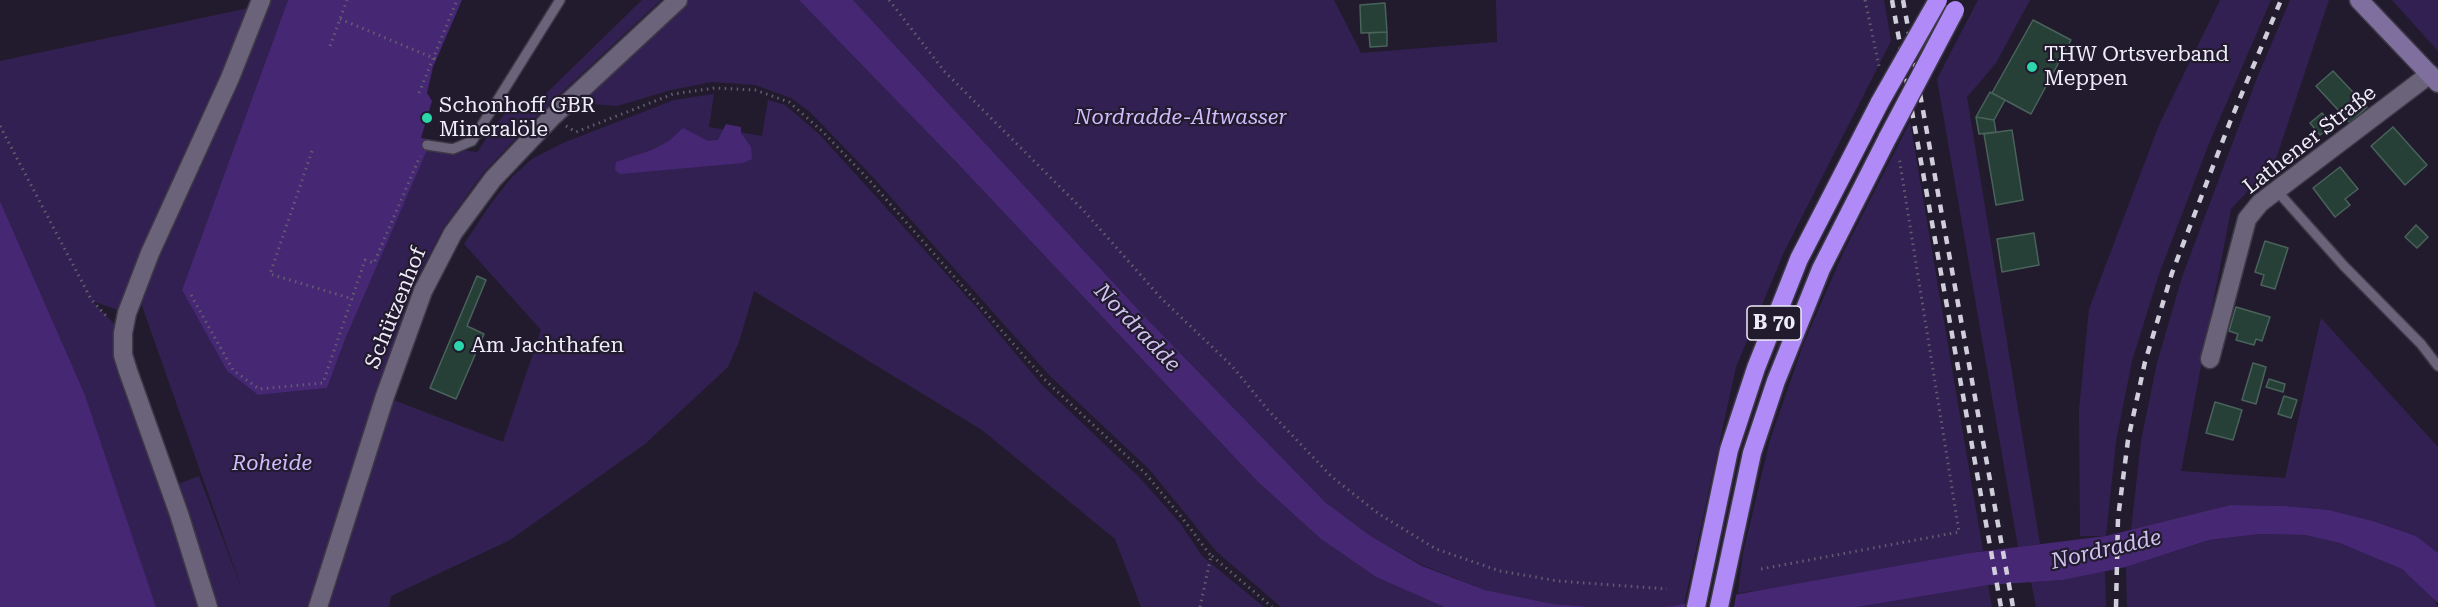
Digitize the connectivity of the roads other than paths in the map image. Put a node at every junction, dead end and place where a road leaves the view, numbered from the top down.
1 (261, 0) edge
2 (560, 0) edge
3 (678, 0) edge
4 (1938, 0) edge
5 (2359, 0) edge
6 (1958, 5) edge
7 (2434, 78) edge
8 (425, 148) road end
9 (2277, 191) junction
10 (2210, 359) dead end
11 (2438, 366) edge
12 (207, 607) edge
13 (318, 607) edge
14 (1696, 607) edge
15 (1719, 607) edge

1 - 12 street
2 - 8 lane
3 - 13 street, Schützenhof
4 - 14 highway, B 70, bridge
5 - 7 street, Lathener Straße
6 - 15 highway, B 70, bridge
7 - 9 street, Lathener Straße
9 - 10 street, Lathener Straße
9 - 11 lane

